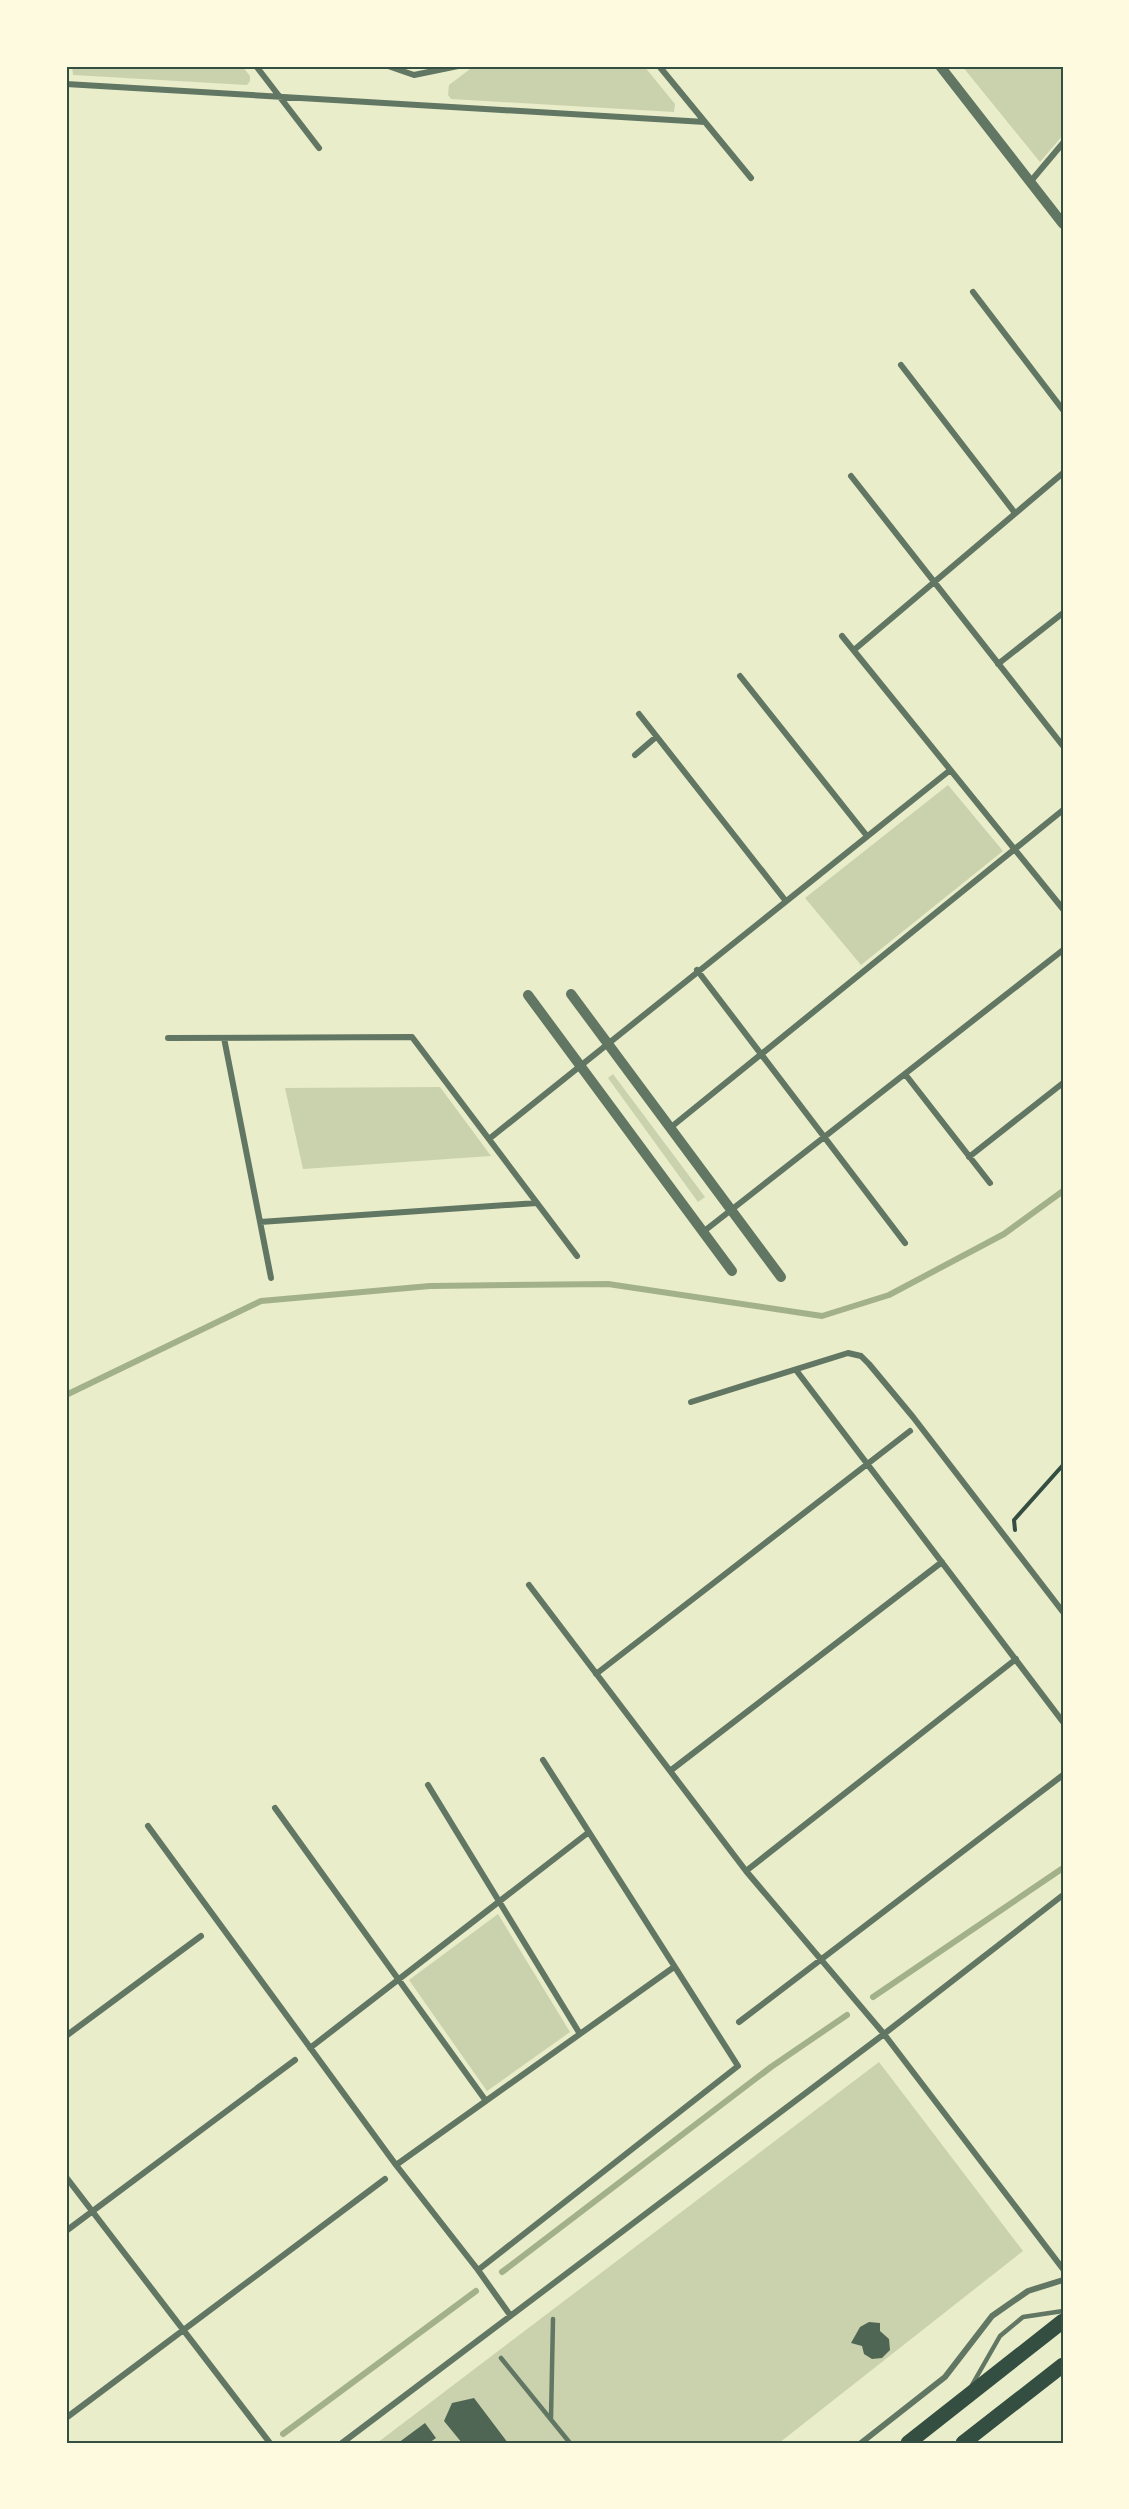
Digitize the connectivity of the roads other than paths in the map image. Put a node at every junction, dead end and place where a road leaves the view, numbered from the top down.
1 (256, 66) edge
2 (388, 66) edge
3 (458, 66) edge
4 (659, 66) edge
5 (940, 66) edge
6 (66, 84) edge
7 (280, 95) junction
8 (705, 122) junction
9 (1063, 143) edge
10 (320, 147) dead end
11 (751, 178) dead end
12 (1031, 181) junction
13 (1063, 224) edge
14 (973, 292) dead end
15 (901, 365) dead end
16 (1063, 410) edge
17 (1063, 473) edge
18 (851, 476) dead end
19 (1015, 513) junction
20 (935, 582) junction
21 (1063, 613) edge
22 (842, 636) dead end
23 (854, 650) junction
24 (998, 664) junction
25 (740, 676) dead end
26 (639, 714) dead end
27 (656, 737) junction
28 (1063, 745) edge
29 (635, 755) dead end
30 (949, 771) junction
31 (1063, 810) edge
32 (867, 836) junction
33 (1016, 850) junction
34 (785, 900) junction
35 (1063, 909) edge
36 (1063, 950) edge
37 (698, 970) junction
38 (571, 994) dead end
39 (528, 995) dead end
40 (168, 1038) dead end
41 (224, 1038) junction
42 (608, 1043) junction
43 (763, 1054) junction
44 (580, 1065) junction
45 (905, 1074) junction
46 (1063, 1083) edge
47 (670, 1128) junction
48 (825, 1136) junction
49 (489, 1139) junction
50 (969, 1157) junction
51 (990, 1183) dead end
52 (537, 1203) junction
53 (732, 1211) junction
54 (260, 1221) junction
55 (703, 1232) junction
56 (905, 1243) dead end
57 (577, 1256) dead end
58 (732, 1271) dead end
59 (781, 1277) dead end
60 (271, 1278) dead end
61 (796, 1370) junction
62 (691, 1402) dead end
63 (910, 1431) dead end
64 (868, 1464) junction
65 (942, 1562) junction
66 (529, 1585) dead end
67 (1063, 1612) edge
68 (1016, 1659) junction
69 (596, 1674) junction
70 (1063, 1722) edge
71 (543, 1760) dead end
72 (670, 1771) junction
73 (1063, 1775) edge
74 (428, 1785) dead end
75 (275, 1808) dead end
76 (148, 1826) dead end
77 (589, 1832) junction
78 (746, 1871) junction
79 (1063, 1895) edge
80 (499, 1901) junction
81 (201, 1936) dead end
82 (821, 1960) junction
83 (674, 1966) junction
84 (397, 1980) junction
85 (739, 2022) dead end
86 (580, 2034) junction
87 (884, 2034) junction
88 (66, 2036) edge
89 (310, 2048) junction
90 (295, 2060) dead end
91 (486, 2101) junction
92 (396, 2165) junction
93 (66, 2176) edge
94 (385, 2179) dead end
95 (92, 2211) junction
96 (66, 2231) edge
97 (1063, 2269) edge
98 (478, 2270) junction
99 (1063, 2280) edge
100 (1063, 2310) edge
101 (510, 2315) junction
102 (553, 2319) dead end
103 (1063, 2321) edge
104 (183, 2329) junction
105 (501, 2358) dead end
106 (1063, 2365) edge
107 (966, 2397) junction
108 (66, 2418) edge
109 (551, 2418) junction
110 (270, 2443) edge
111 (342, 2443) edge
112 (570, 2443) edge
113 (861, 2443) edge
114 (908, 2443) edge
115 (963, 2443) edge

1 - 7 street
2 - 3 street
4 - 8 street
5 - 12 street
6 - 7 street
7 - 8 street
7 - 10 street
8 - 11 street
9 - 12 street
12 - 13 street
14 - 16 street
15 - 19 street
17 - 19 street
18 - 20 street
19 - 20 street
20 - 23 street
20 - 24 street
21 - 24 street
22 - 23 street
23 - 30 street
24 - 28 street
25 - 32 street
26 - 27 street
27 - 29 street
27 - 34 street
30 - 32 street
30 - 33 street
31 - 33 street
32 - 34 street
33 - 35 street
33 - 43 street
34 - 37 street
36 - 45 street
37 - 42 street
37 - 43 street
38 - 42 street
39 - 44 street
40 - 41 street
41 - 49 street
41 - 54 street
42 - 44 street
42 - 47 street
43 - 47 street
43 - 48 street
44 - 49 street
44 - 55 street
45 - 48 street
45 - 50 street
46 - 50 street
47 - 53 street
48 - 53 street
48 - 56 street
49 - 52 street
50 - 51 street
52 - 54 street
52 - 57 street
53 - 55 street
53 - 59 street
54 - 60 street
55 - 58 street
61 - 62 street
61 - 64 street
61 - 67 street
63 - 64 street
64 - 65 street
64 - 69 street
65 - 68 street
65 - 72 street
66 - 69 street
68 - 70 street
68 - 78 street
69 - 72 street
71 - 77 street
72 - 78 street
73 - 82 street
74 - 80 street
75 - 84 street
76 - 89 street
77 - 80 street
77 - 83 street
78 - 82 street
79 - 87 street
80 - 84 street
80 - 86 street
81 - 88 street
82 - 85 street
82 - 87 street
83 - 86 street
83 - 98 street
84 - 89 street
84 - 91 street
86 - 91 street
87 - 97 street
87 - 101 street
89 - 92 street
90 - 95 street
91 - 92 street
92 - 98 street
93 - 95 street
94 - 104 street
95 - 96 street
95 - 104 street
98 - 101 street
99 - 113 street
100 - 107 lane
101 - 111 street
102 - 109 lane
103 - 107 main road
104 - 108 street
104 - 110 street
105 - 109 lane
106 - 115 main road
107 - 114 main road
109 - 112 lane

